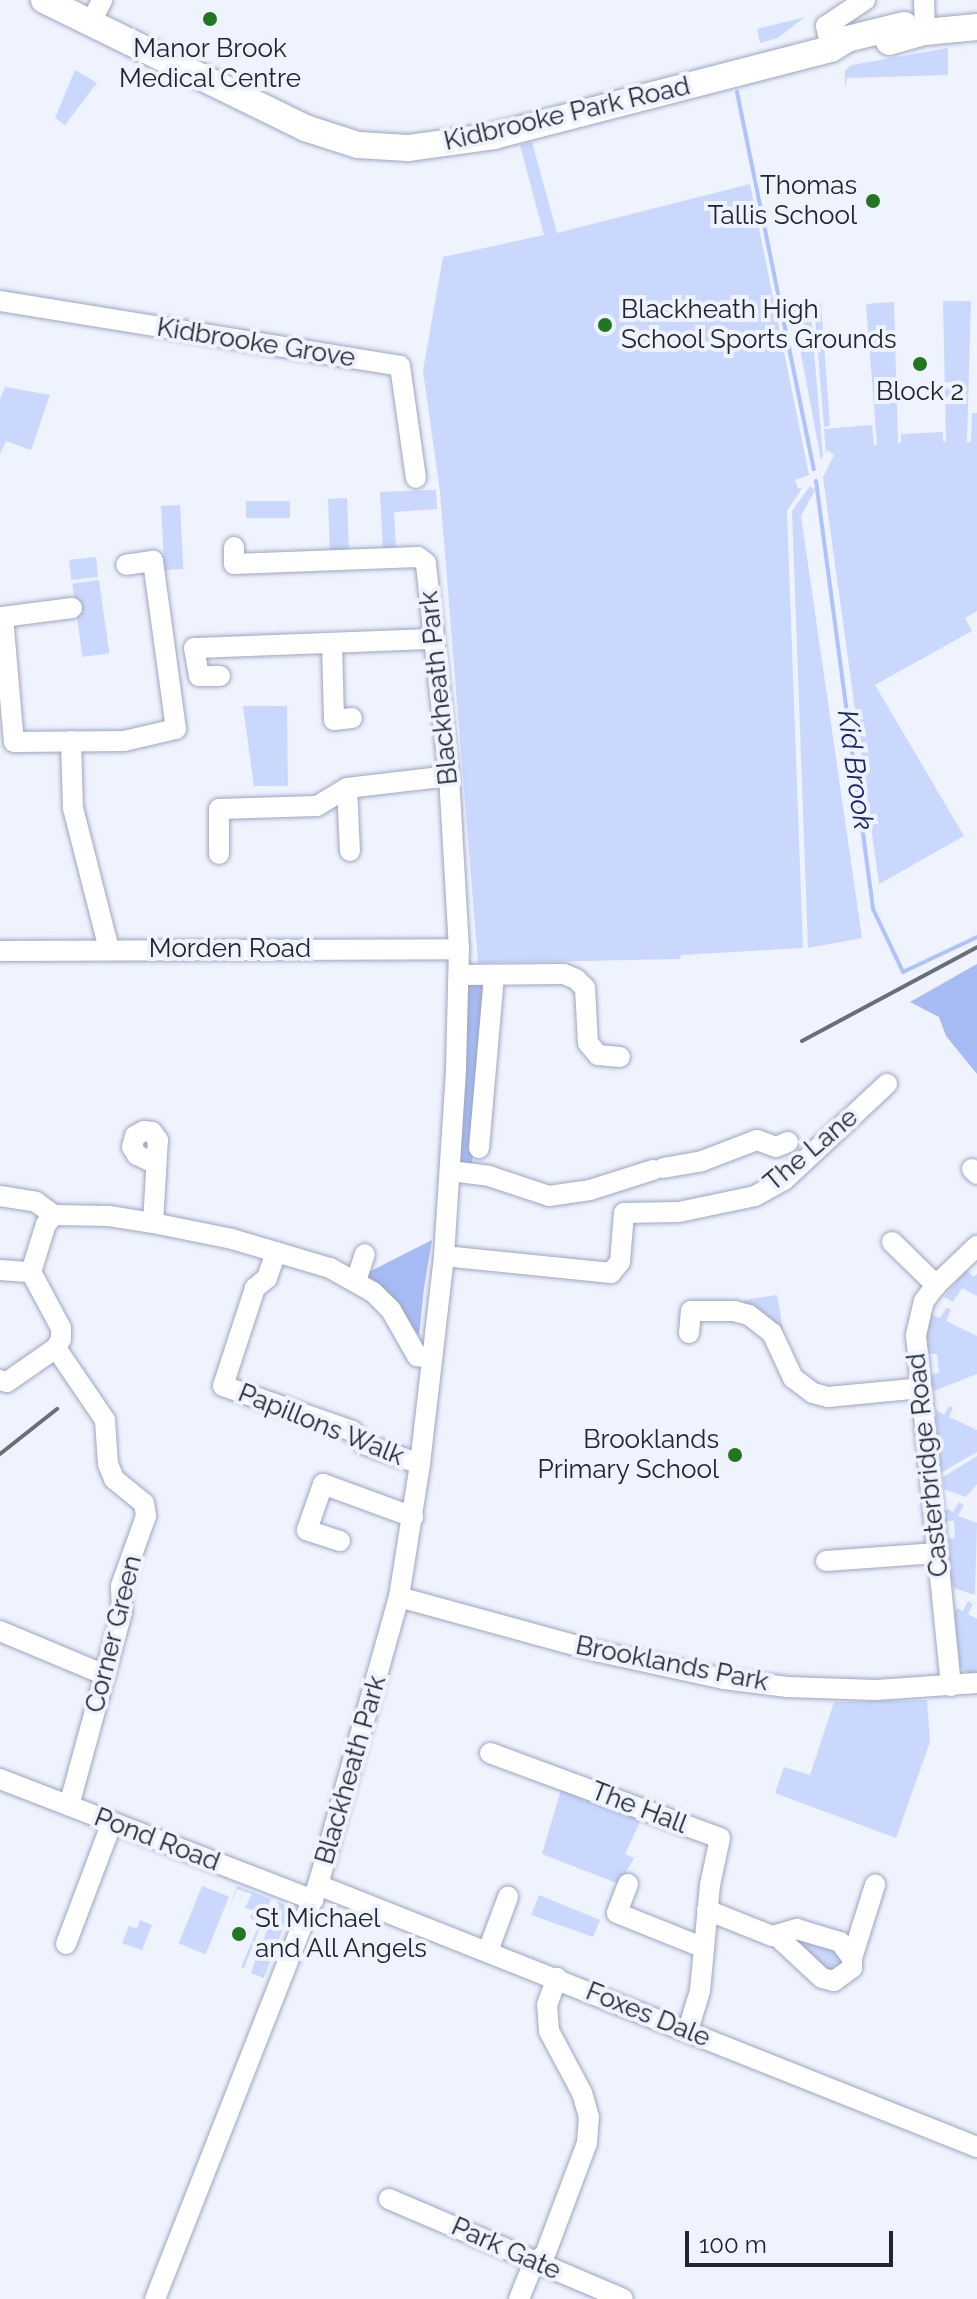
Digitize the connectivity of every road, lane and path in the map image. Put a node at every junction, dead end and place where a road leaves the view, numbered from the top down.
1 (44, 0) edge
2 (865, 0) edge
3 (924, 0) edge
4 (97, 11) edge
5 (915, 28) junction
6 (971, 28) edge
7 (862, 47) junction
8 (831, 49) junction
9 (0, 301) edge
10 (416, 478) dead end
11 (234, 547) dead end
12 (126, 565) dead end
13 (72, 608) dead end
14 (433, 639) junction
15 (332, 643) junction
16 (220, 676) dead end
17 (352, 718) dead end
18 (71, 741) junction
19 (449, 776) junction
20 (347, 788) junction
21 (350, 851) dead end
22 (219, 854) dead end
23 (109, 949) junction
24 (459, 949) junction
25 (0, 951) edge
26 (459, 975) junction
27 (494, 975) junction
28 (620, 1057) dead end
29 (887, 1084) dead end
30 (788, 1142) dead end
31 (479, 1148) dead end
32 (156, 1164) dead end
33 (450, 1171) junction
34 (0, 1196) edge
35 (54, 1215) junction
36 (153, 1223) junction
37 (892, 1242) dead end
38 (977, 1246) edge
39 (276, 1252) junction
40 (365, 1254) dead end
41 (444, 1256) junction
42 (0, 1270) edge
43 (31, 1272) junction
44 (356, 1281) junction
45 (936, 1285) junction
46 (689, 1333) dead end
47 (56, 1348) junction
48 (432, 1358) junction
49 (0, 1380) edge
50 (921, 1388) junction
51 (420, 1464) junction
52 (413, 1517) junction
53 (340, 1541) dead end
54 (937, 1553) junction
55 (826, 1561) dead end
56 (399, 1597) junction
57 (0, 1631) edge
58 (105, 1675) junction
59 (977, 1683) edge
60 (951, 1686) junction
61 (490, 1753) dead end
62 (0, 1779) edge
63 (69, 1806) junction
64 (112, 1822) junction
65 (628, 1884) dead end
66 (875, 1885) dead end
67 (316, 1892) junction
68 (508, 1897) dead end
69 (707, 1910) junction
70 (778, 1937) junction
71 (66, 1944) dead end
72 (704, 1948) junction
73 (488, 1951) junction
74 (852, 1958) junction
75 (557, 1978) junction
76 (688, 2030) junction
77 (977, 2147) edge
78 (389, 2199) dead end
79 (537, 2263) junction
80 (155, 2299) edge
81 (519, 2299) edge
82 (623, 2299) edge

1 - 4 main road, Kidbrooke Park Road
2 - 8 street
3 - 5 street
4 - 8 main road, Kidbrooke Park Road
5 - 6 main road, Kidbrooke Park Road
5 - 7 main road, Kidbrooke Park Road
5 - 8 main road, Kidbrooke Park Road
6 - 7 main road
7 - 8 main road, Kidbrooke Park Road
9 - 10 street, Kidbrooke Grove
11 - 14 street, Blackheath Park
12 - 18 street
13 - 18 street
14 - 15 street
14 - 19 street, Blackheath Park
15 - 16 street
15 - 17 street
18 - 23 street
19 - 20 street
19 - 24 street, Blackheath Park
20 - 21 street
20 - 22 street
23 - 24 street, Morden Road
23 - 25 street, Morden Road
24 - 26 street, Blackheath Park
26 - 27 street
26 - 33 street, Blackheath Park
27 - 28 street
27 - 31 street
29 - 41 street, The Lane
30 - 33 street
32 - 36 street
33 - 41 street, Blackheath Park
34 - 35 street
35 - 36 street
35 - 43 street
36 - 39 street
37 - 45 street
38 - 45 street, Casterbridge Road
39 - 44 street
39 - 51 street, Papillons Walk
40 - 44 street
41 - 48 street, Blackheath Park
42 - 43 street
43 - 47 street
44 - 48 street
45 - 50 street, Casterbridge Road
46 - 50 street
47 - 49 street
47 - 58 street, Corner Green
48 - 51 street, Blackheath Park
50 - 54 street, Casterbridge Road
51 - 52 street, Blackheath Park
52 - 53 street
52 - 56 street, Blackheath Park
54 - 55 street
54 - 60 street, Casterbridge Road
56 - 60 street, Brooklands Park
56 - 67 street, Blackheath Park
57 - 58 street
58 - 63 street, Corner Green
59 - 60 street, Brooklands Park
61 - 69 street, The Hall
62 - 63 street, Pond Road
63 - 64 street, Pond Road
64 - 67 street, Pond Road
64 - 71 street
65 - 72 street
66 - 74 street
67 - 73 street, Foxes Dale
67 - 80 street, Blackheath Park
68 - 73 street
69 - 70 street
69 - 72 street, The Hall
70 - 74 street
70 - 74 street
72 - 76 street, The Hall
73 - 75 street, Foxes Dale
75 - 76 street, Foxes Dale
75 - 79 street
76 - 77 street, Foxes Dale
78 - 79 street, Park Gate
79 - 81 street
79 - 82 street, Park Gate

